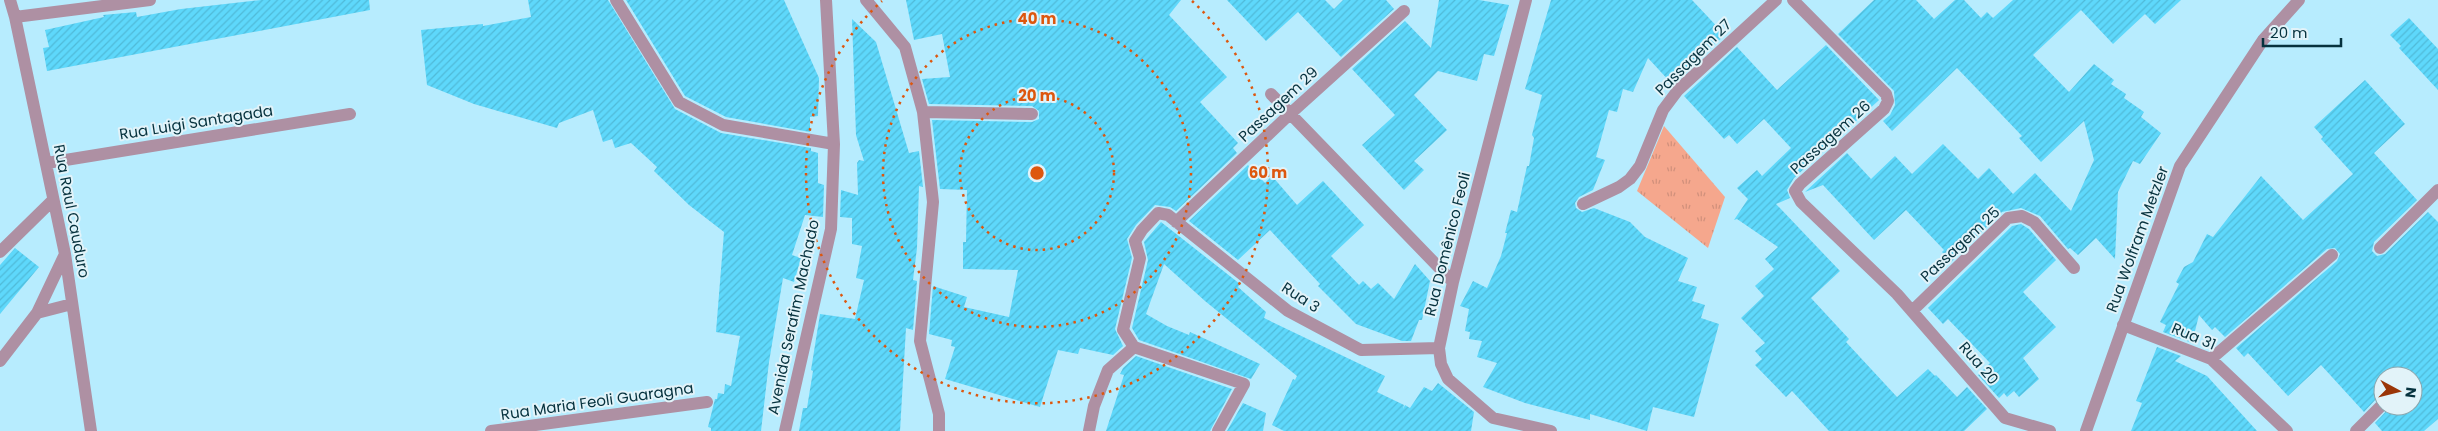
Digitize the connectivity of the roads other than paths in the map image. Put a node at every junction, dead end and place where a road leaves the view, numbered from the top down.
1 (10, 0) edge
2 (150, 0) edge
3 (616, 0) edge
4 (826, 0) edge
5 (866, 0) edge
6 (1526, 0) edge
7 (1776, 0) edge
8 (1793, 0) edge
9 (2299, 0) edge
10 (1404, 11) dead end
11 (15, 17) junction
12 (1271, 94) dead end
13 (923, 112) junction
14 (1291, 113) junction
15 (350, 114) dead end
16 (1032, 114) dead end
17 (834, 144) junction
18 (47, 162) junction
19 (2438, 190) edge
20 (53, 200) junction
21 (1583, 204) dead end
22 (1172, 218) junction
23 (2380, 248) dead end
24 (0, 252) edge
25 (65, 254) junction
26 (2332, 255) dead end
27 (2074, 268) dead end
28 (1453, 282) junction
29 (1897, 294) joint
30 (72, 304) junction
31 (1912, 311) junction
32 (37, 313) junction
33 (2123, 325) junction
34 (1134, 347) junction
35 (1439, 348) junction
36 (2212, 358) junction
37 (0, 361) edge
38 (707, 402) dead end
39 (2373, 414) edge
40 (91, 431) edge
41 (491, 431) edge
42 (785, 431) edge
43 (939, 431) edge
44 (1089, 431) edge
45 (1218, 431) edge
46 (1551, 431) edge
47 (2050, 431) edge
48 (2086, 431) edge
49 (2287, 431) edge
50 (2356, 431) edge

1 - 11 street, Rua Raul Cauduro
2 - 11 street
3 - 17 street
4 - 17 street, Avenida Serafim Machado
5 - 13 street
6 - 28 street, Rua Domênico Feoli
7 - 21 street, Passagem 27
8 - 29 street, Passagem 26
9 - 33 street, Rua Wolfram Metzler
10 - 14 street, Passagem 29
11 - 18 street, Rua Raul Cauduro
12 - 14 street
13 - 16 street
13 - 43 street
14 - 22 street, Passagem 29
14 - 28 street
15 - 18 street, Rua Luigi Santagada
17 - 42 street, Avenida Serafim Machado
18 - 20 street, Rua Raul Cauduro
19 - 23 street
20 - 24 street
20 - 25 street, Rua Raul Cauduro
22 - 34 street, Passagem 29
22 - 35 street, Rua 3
25 - 30 street, Rua Raul Cauduro
25 - 32 street
26 - 36 street
27 - 31 street, Passagem 25
28 - 35 street, Rua Domênico Feoli
29 - 31 street, Rua 20
30 - 32 street
30 - 40 street, Rua Raul Cauduro
31 - 47 street, Rua 20
32 - 37 street
33 - 36 street, Rua 31
33 - 48 street, Rua Wolfram Metzler
34 - 44 street
34 - 45 street
35 - 46 street, Rua Domênico Feoli
36 - 49 street, Rua 31
38 - 41 street, Rua Maria Feoli Guaragna
39 - 50 street

